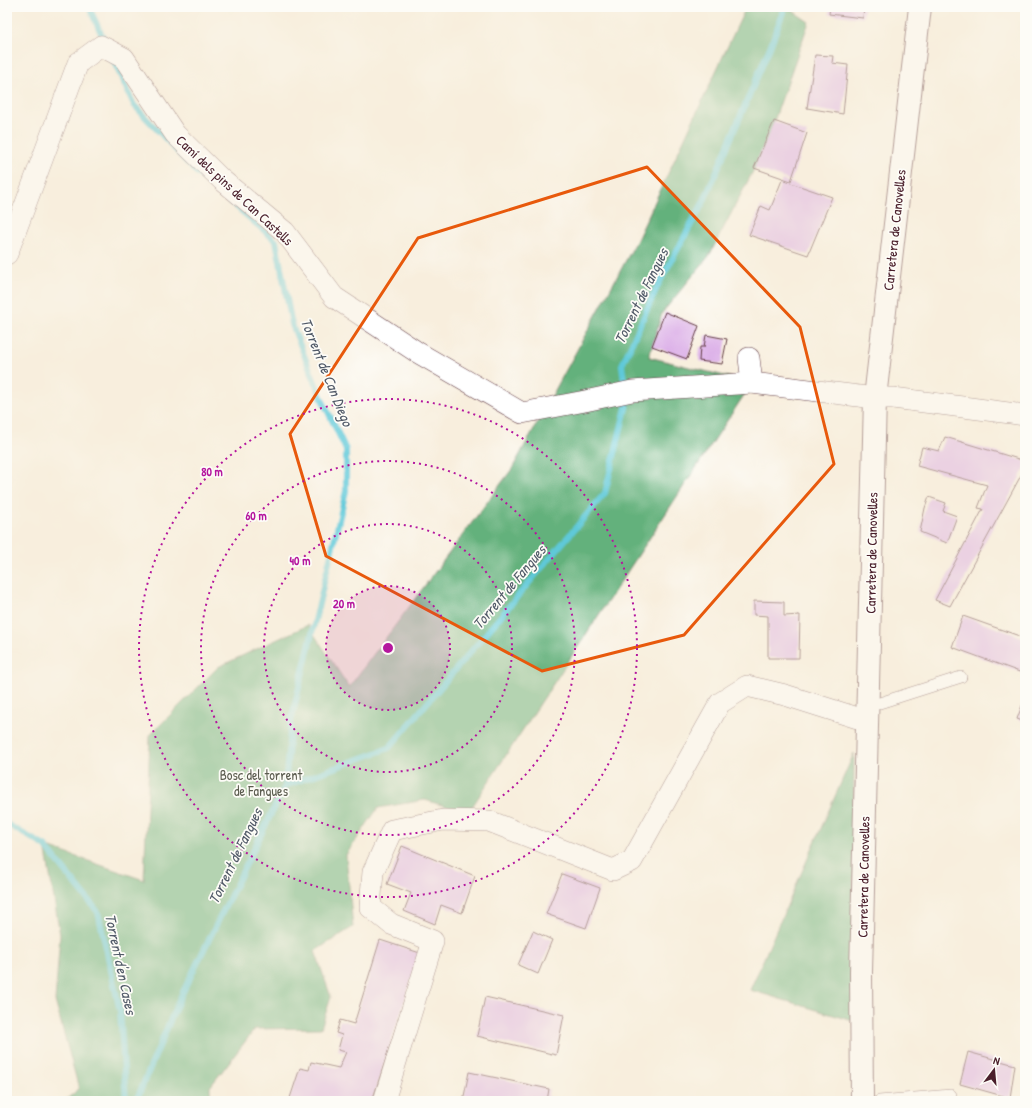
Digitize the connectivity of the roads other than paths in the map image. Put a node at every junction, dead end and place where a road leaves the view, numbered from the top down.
1 (920, 7) edge
2 (7, 254) edge
3 (749, 358) dead end
4 (752, 383) junction
5 (875, 398) junction
6 (1025, 415) edge
7 (961, 677) dead end
8 (867, 714) junction
9 (951, 1095) dead end
10 (384, 1101) edge
11 (862, 1101) edge
12 (879, 1101) edge

1 - 5 street, Carretera de Canovelles
2 - 4 street, Camí dels pins de Can Castells
3 - 4 street
4 - 5 street, Camí dels pins de Can Castells
5 - 6 street, Camí dels pins de Can Castells
5 - 8 street, Carretera de Canovelles
7 - 8 lane
8 - 10 street
8 - 11 street, Carretera de Canovelles
9 - 12 lane

